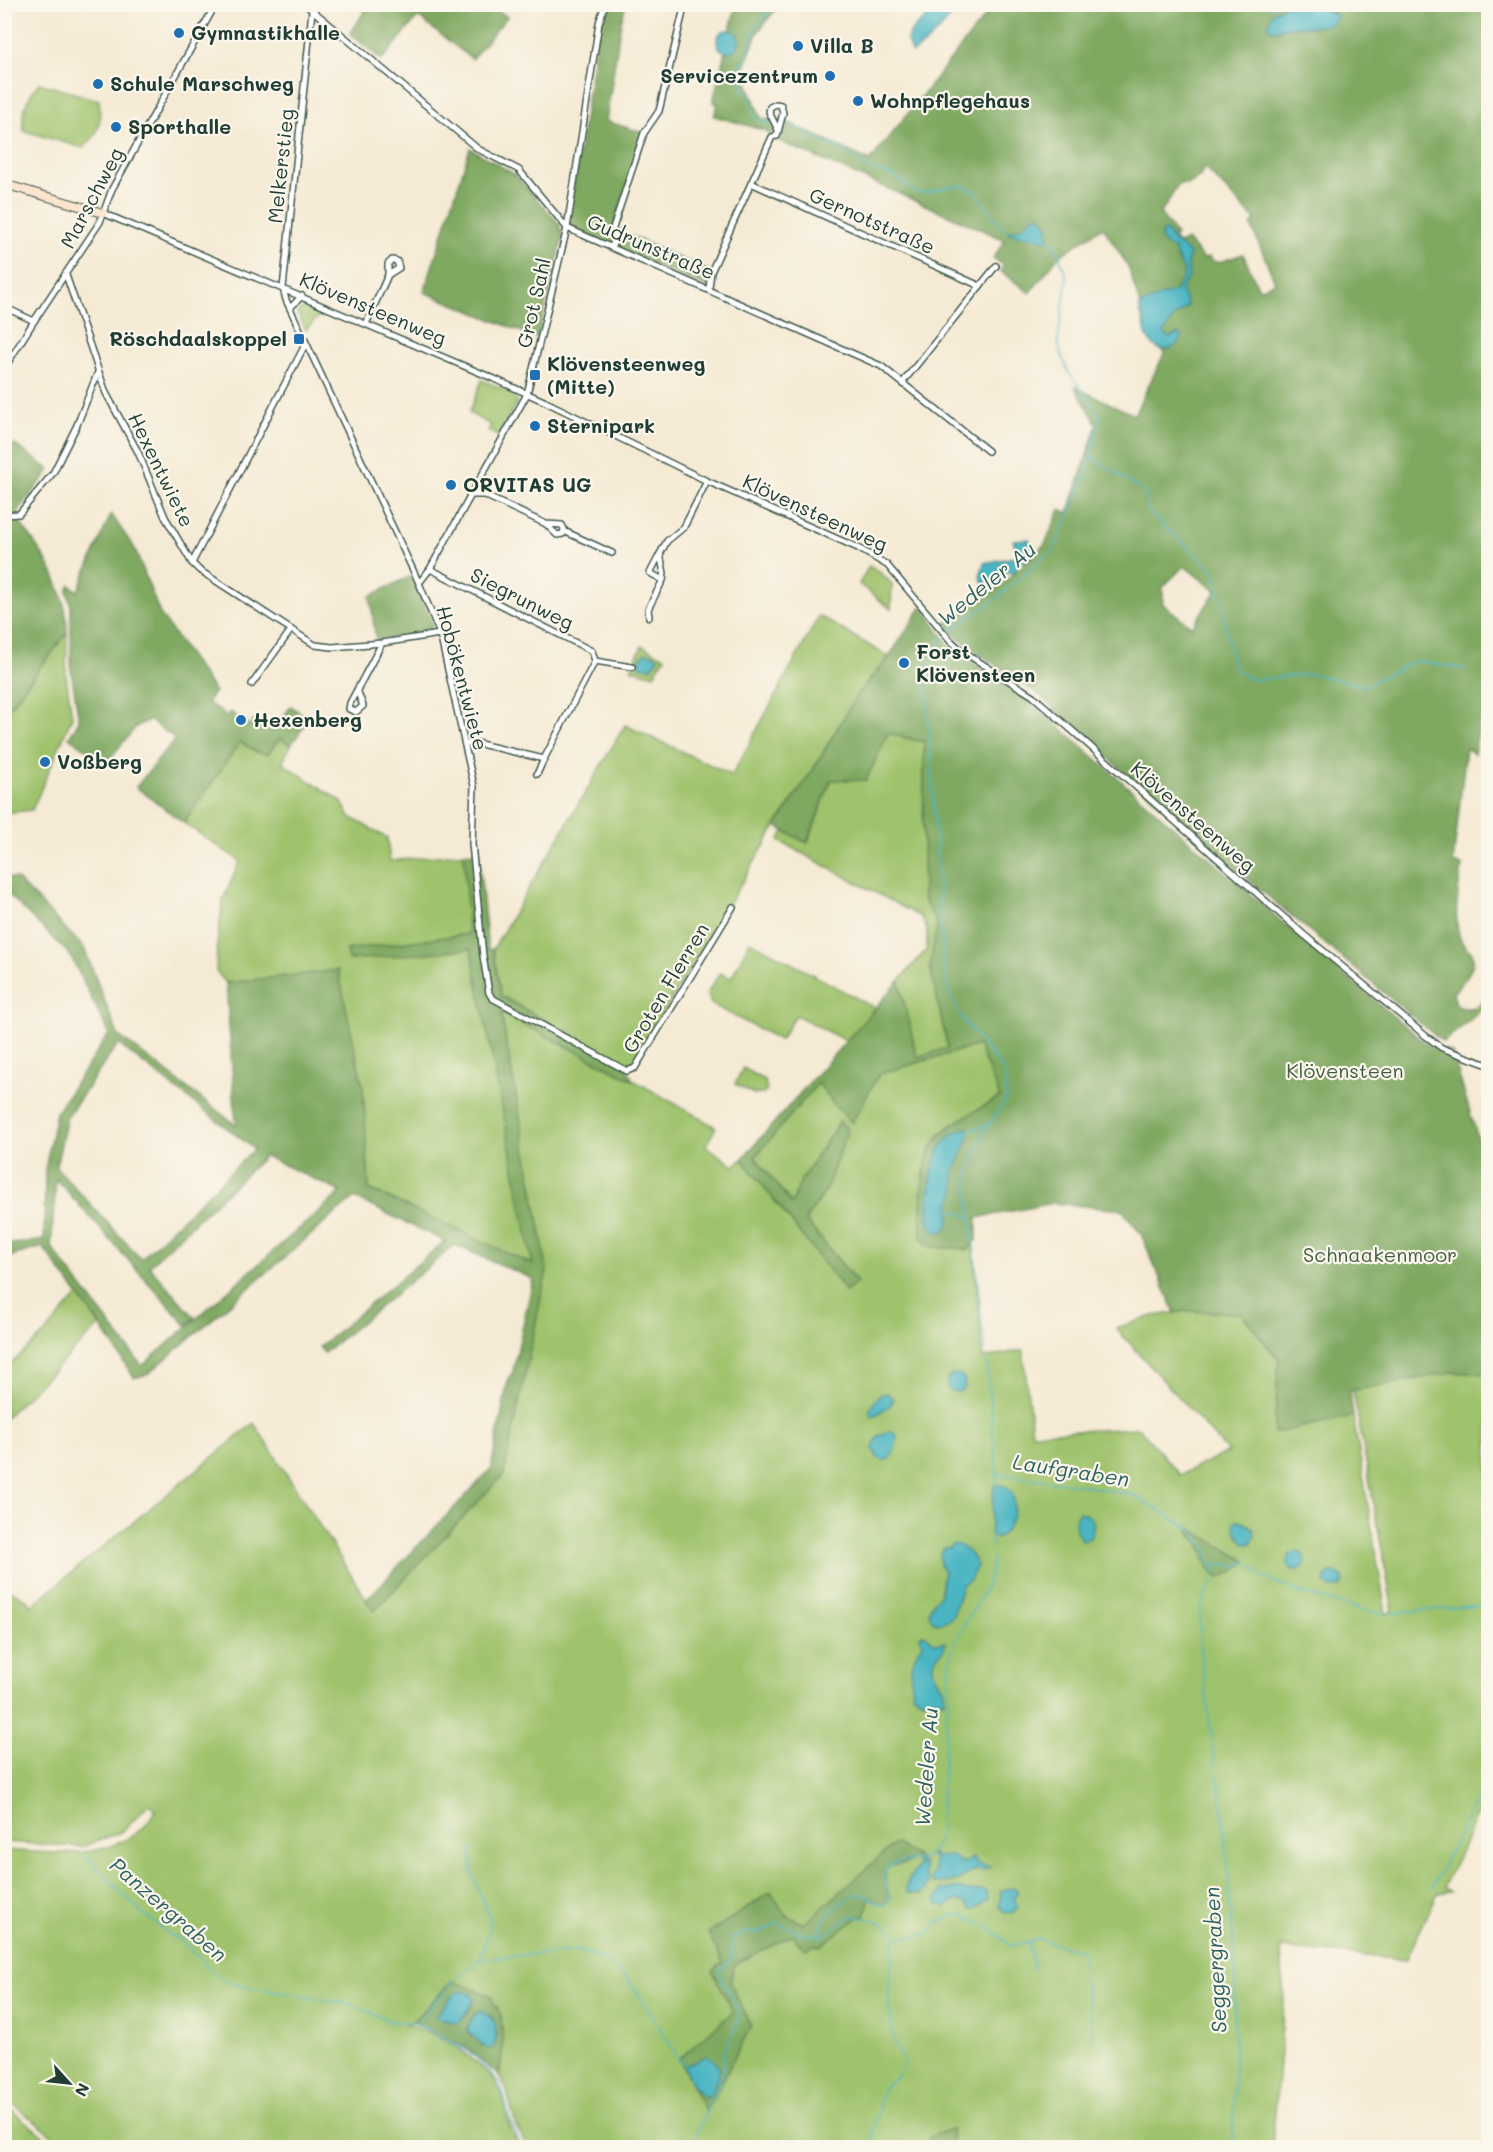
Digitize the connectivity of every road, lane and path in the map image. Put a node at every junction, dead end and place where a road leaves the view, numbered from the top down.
1 (216, 4) edge
2 (305, 4) edge
3 (605, 4) edge
4 (685, 4) edge
5 (312, 11) junction
6 (778, 129) junction
7 (4, 183) edge
8 (751, 183) junction
9 (103, 213) junction
10 (567, 228) junction
11 (612, 246) junction
12 (996, 266) dead end
13 (66, 275) junction
14 (388, 275) dead end
15 (980, 286) junction
16 (283, 288) junction
17 (709, 288) junction
18 (302, 296) junction
19 (4, 307) edge
20 (290, 308) junction
21 (34, 321) junction
22 (366, 324) junction
23 (306, 342) junction
24 (4, 369) edge
25 (98, 372) junction
26 (903, 382) junction
27 (527, 394) junction
28 (988, 451) dead end
29 (707, 481) junction
30 (477, 482) junction
31 (469, 495) junction
32 (484, 495) junction
33 (4, 515) edge
34 (546, 524) junction
35 (564, 531) junction
36 (612, 553) dead end
37 (660, 554) junction
38 (192, 563) junction
39 (430, 569) junction
40 (663, 580) junction
41 (419, 582) junction
42 (649, 617) dead end
43 (291, 630) junction
44 (440, 634) junction
45 (382, 643) junction
46 (595, 660) junction
47 (632, 667) dead end
48 (252, 684) dead end
49 (357, 690) dead end
50 (465, 744) junction
51 (544, 759) junction
52 (537, 774) dead end
53 (733, 907) dead end
54 (492, 998) joint
55 (1488, 1065) edge

1 - 9 street, Marschweg
2 - 5 street, Gudrunstraße
3 - 10 street, Grot Sahl
4 - 11 street
5 - 10 street, Gudrunstraße
5 - 16 street, Melkerstieg
6 - 6 street
6 - 8 street
7 - 9 street, Klövensteenweg
8 - 15 street, Gernotstraße
8 - 17 street
9 - 13 street, Marschweg
9 - 16 street, Klövensteenweg
10 - 11 street, Gudrunstraße
10 - 27 street, Grot Sahl
11 - 17 street, Gudrunstraße
12 - 15 street
13 - 21 street, Marschweg
13 - 25 street, Hexentwiete
14 - 22 street
15 - 26 street
16 - 18 street, Klövensteenweg
16 - 20 street, Hobökentwiete
17 - 26 street, Gudrunstraße
18 - 20 street
18 - 22 street, Klövensteenweg
19 - 21 street
20 - 23 street, Hobökentwiete
21 - 24 street, Marschweg
22 - 27 street, Klövensteenweg
23 - 38 street
23 - 41 street, Hobökentwiete
25 - 33 street
25 - 38 street, Hexentwiete
26 - 28 street, Gudrunstraße
27 - 29 street, Klövensteenweg
27 - 30 street, Grot Sahl
29 - 37 street
29 - 55 street, Klövensteenweg
30 - 31 street, Grot Sahl
30 - 32 street
31 - 32 street
31 - 39 street, Grot Sahl
32 - 34 street
34 - 35 street
34 - 35 street
35 - 36 street
37 - 40 street
37 - 40 street
38 - 43 street, Hexentwiete
39 - 41 street, Grot Sahl
39 - 46 street, Siegrunweg
40 - 42 street
41 - 44 street, Hobökentwiete
43 - 45 street, Hexentwiete
43 - 48 street
44 - 45 street, Hexentwiete
44 - 50 street, Hobökentwiete
45 - 49 street
46 - 47 street, Siegrunweg
46 - 51 street
50 - 51 street
50 - 54 street, Hobökentwiete
51 - 52 street
53 - 54 street, Groten Flerren

